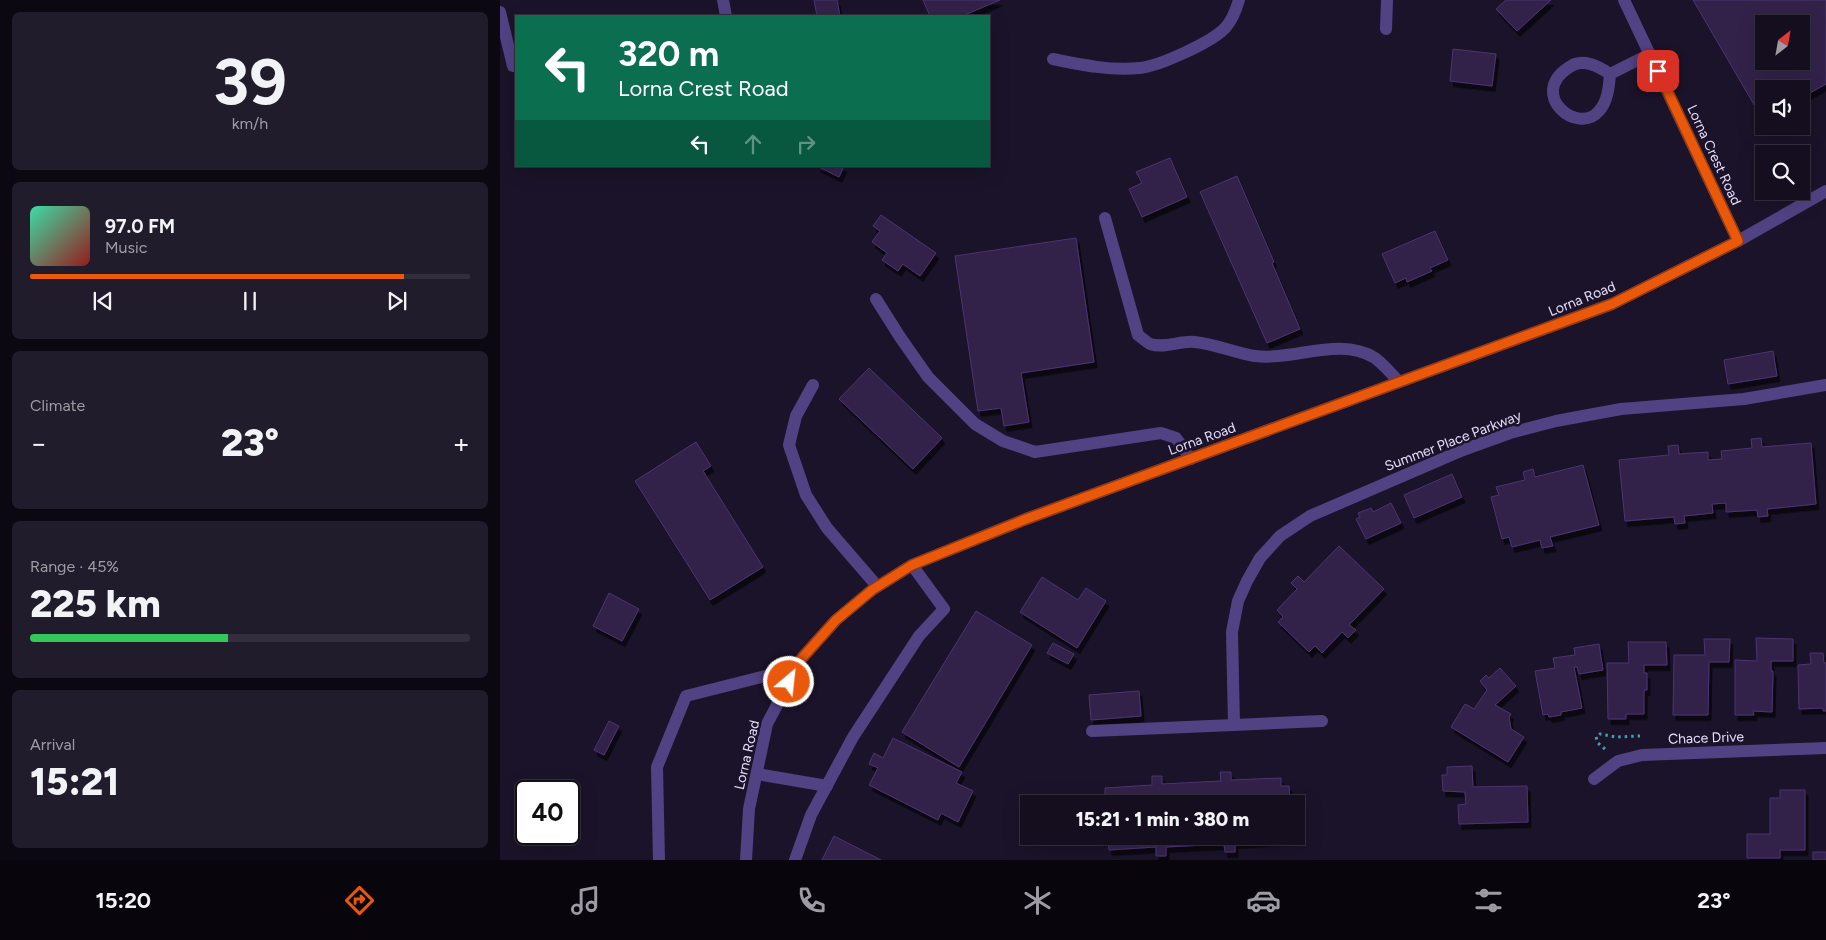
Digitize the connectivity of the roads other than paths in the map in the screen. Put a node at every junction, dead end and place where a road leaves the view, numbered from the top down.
1 (723, 0) edge
2 (1239, 0) edge
3 (1387, 0) edge
4 (1624, 0) edge
5 (500, 12) edge
6 (726, 15) edge
7 (1386, 28) dead end
8 (1650, 54) junction
9 (1053, 59) dead end
10 (515, 66) edge
11 (1610, 74) junction
12 (1826, 191) edge
13 (1105, 218) dead end
14 (1738, 241) junction
15 (876, 299) dead end
16 (1399, 382) junction
17 (1826, 384) edge
18 (813, 385) dead end
19 (1191, 459) junction
20 (912, 565) junction
21 (877, 586) junction
22 (797, 668) junction
23 (1322, 721) dead end
24 (1234, 725) junction
25 (1092, 731) dead end
26 (1826, 748) edge
27 (756, 774) junction
28 (1594, 779) dead end
29 (827, 786) junction
30 (659, 860) edge
31 (746, 860) edge
32 (794, 860) edge

1 - 6 street
2 - 9 street
3 - 7 street
4 - 8 street, Lorna Crest Road
5 - 10 street
8 - 11 street
8 - 14 street, Lorna Crest Road
11 - 11 street
12 - 14 street, Lorna Road
13 - 16 street
14 - 16 street, Lorna Road
15 - 19 street
16 - 19 street, Lorna Road
17 - 24 street, Summer Place Parkway
18 - 21 street
19 - 20 street, Lorna Road
20 - 21 street, Lorna Road
20 - 29 street
21 - 22 street, Lorna Road
22 - 27 street, Lorna Road
22 - 30 street
23 - 24 street
24 - 25 street
26 - 28 street, Chace Drive
27 - 29 street
27 - 31 street, Lorna Road
29 - 32 street

